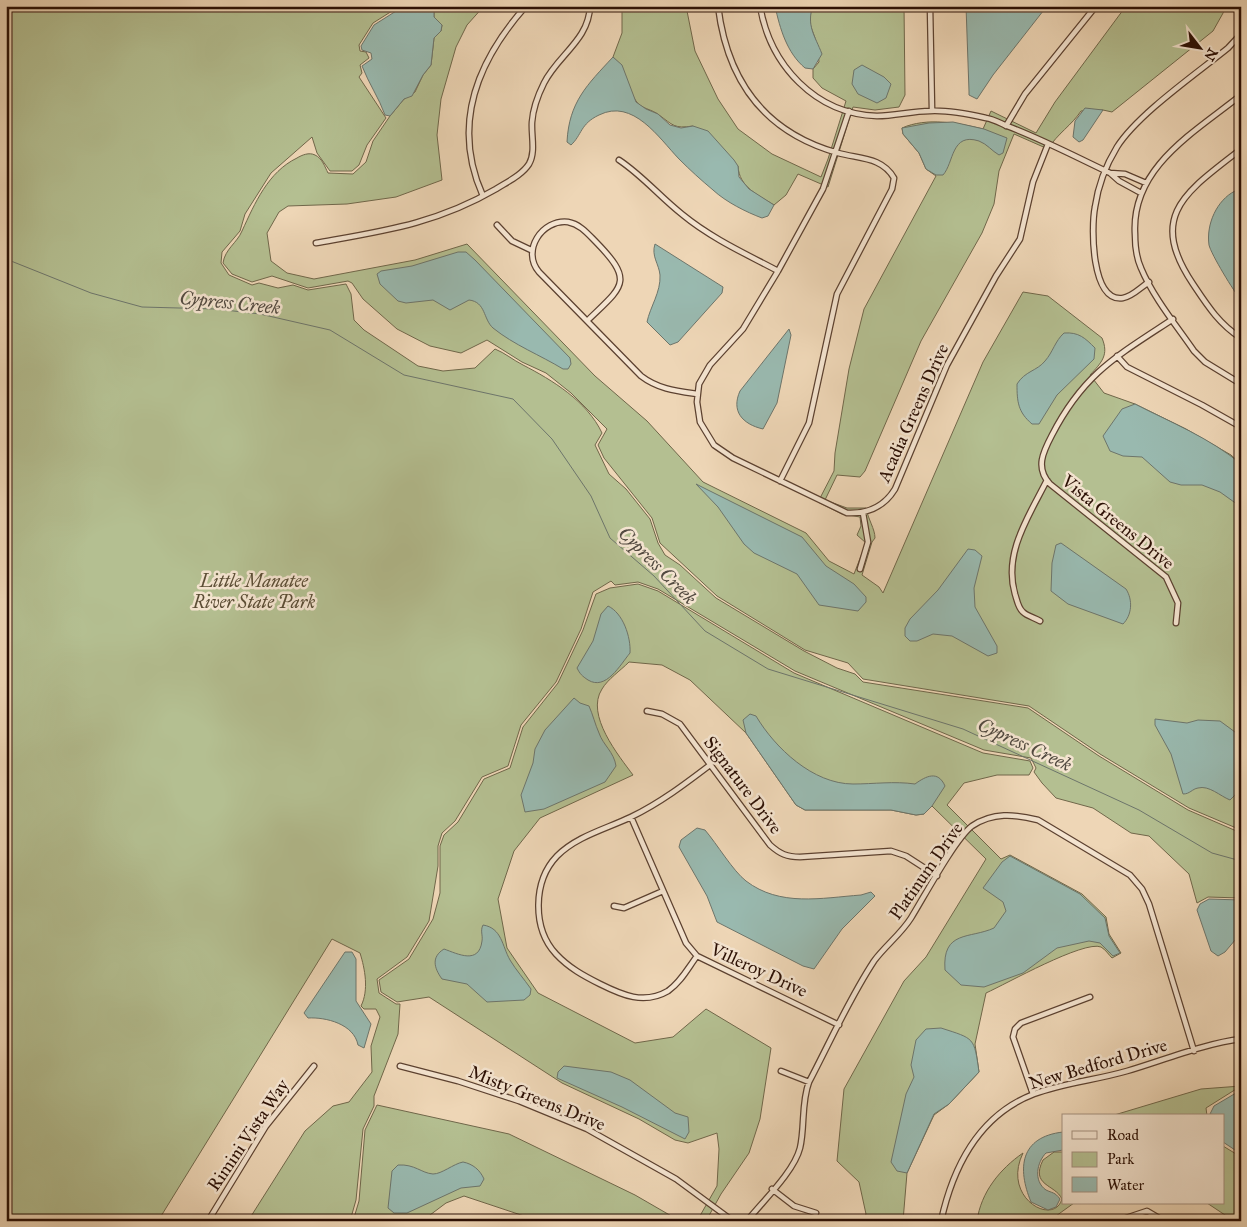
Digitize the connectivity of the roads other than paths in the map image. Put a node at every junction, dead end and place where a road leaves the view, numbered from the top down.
1 (526, 6) edge
2 (590, 6) edge
3 (718, 6) edge
4 (760, 6) edge
5 (930, 6) edge
6 (1096, 6) edge
7 (1241, 34) edge
8 (1241, 95) edge
9 (932, 110) junction
10 (849, 111) junction
11 (1006, 126) junction
12 (1048, 144) junction
13 (1241, 148) edge
14 (837, 152) junction
15 (619, 160) dead end
16 (1108, 172) junction
17 (1146, 183) junction
18 (1141, 193) junction
19 (483, 196) junction
20 (497, 225) dead end
21 (316, 243) dead end
22 (531, 250) junction
23 (778, 271) junction
24 (1149, 282) junction
25 (1173, 320) junction
26 (587, 321) junction
27 (1241, 338) edge
28 (1117, 356) junction
29 (1241, 384) edge
30 (698, 394) junction
31 (1241, 427) edge
32 (1047, 480) junction
33 (780, 481) junction
34 (863, 513) junction
35 (860, 568) dead end
36 (1040, 621) dead end
37 (1176, 623) dead end
38 (647, 710) dead end
39 (710, 765) junction
40 (631, 817) junction
41 (937, 876) junction
42 (663, 891) junction
43 (614, 906) dead end
44 (697, 956) junction
45 (1090, 997) dead end
46 (839, 1025) junction
47 (1241, 1039) edge
48 (1194, 1051) junction
49 (314, 1066) dead end
50 (400, 1066) dead end
51 (781, 1070) dead end
52 (809, 1082) junction
53 (1033, 1094) junction
54 (772, 1189) junction
55 (816, 1213) dead end
56 (208, 1221) edge
57 (733, 1221) edge
58 (747, 1221) edge
59 (941, 1221) edge
60 (1117, 1221) edge
61 (1164, 1221) edge

1 - 19 street
2 - 19 street
3 - 14 street
4 - 10 street
5 - 9 street
6 - 11 street
7 - 16 street
8 - 17 street
9 - 10 street
9 - 11 street
10 - 14 street
11 - 12 street
12 - 16 street
12 - 34 street, Acadia Greens Drive
13 - 27 street
14 - 23 street
14 - 33 street
15 - 23 street
16 - 17 street
16 - 18 street
16 - 24 street
17 - 18 street
18 - 24 street
19 - 21 street
20 - 22 street
22 - 26 street
22 - 26 street
23 - 30 street
24 - 25 street
25 - 28 street, Vista Greens Drive
25 - 29 street
26 - 30 street
28 - 31 street
28 - 32 street, Vista Greens Drive
30 - 33 street
32 - 36 street
32 - 37 street, Vista Greens Drive
33 - 34 street
34 - 35 street
38 - 39 street, Signature Drive
39 - 40 street
39 - 41 street, Signature Drive
40 - 42 street, Villeroy Drive
40 - 44 street
41 - 46 street, Platinum Drive
41 - 48 street, Platinum Drive
42 - 43 street
42 - 44 street, Villeroy Drive
44 - 46 street, Villeroy Drive
45 - 53 street
46 - 52 street, Platinum Drive
47 - 48 street, New Bedford Drive
48 - 53 street, New Bedford Drive
49 - 56 street, Rimini Vista Way
50 - 57 street, Misty Greens Drive
51 - 52 street
52 - 54 street, Platinum Drive
53 - 59 street, New Bedford Drive
54 - 55 street
54 - 58 street, Platinum Drive
60 - 61 street

